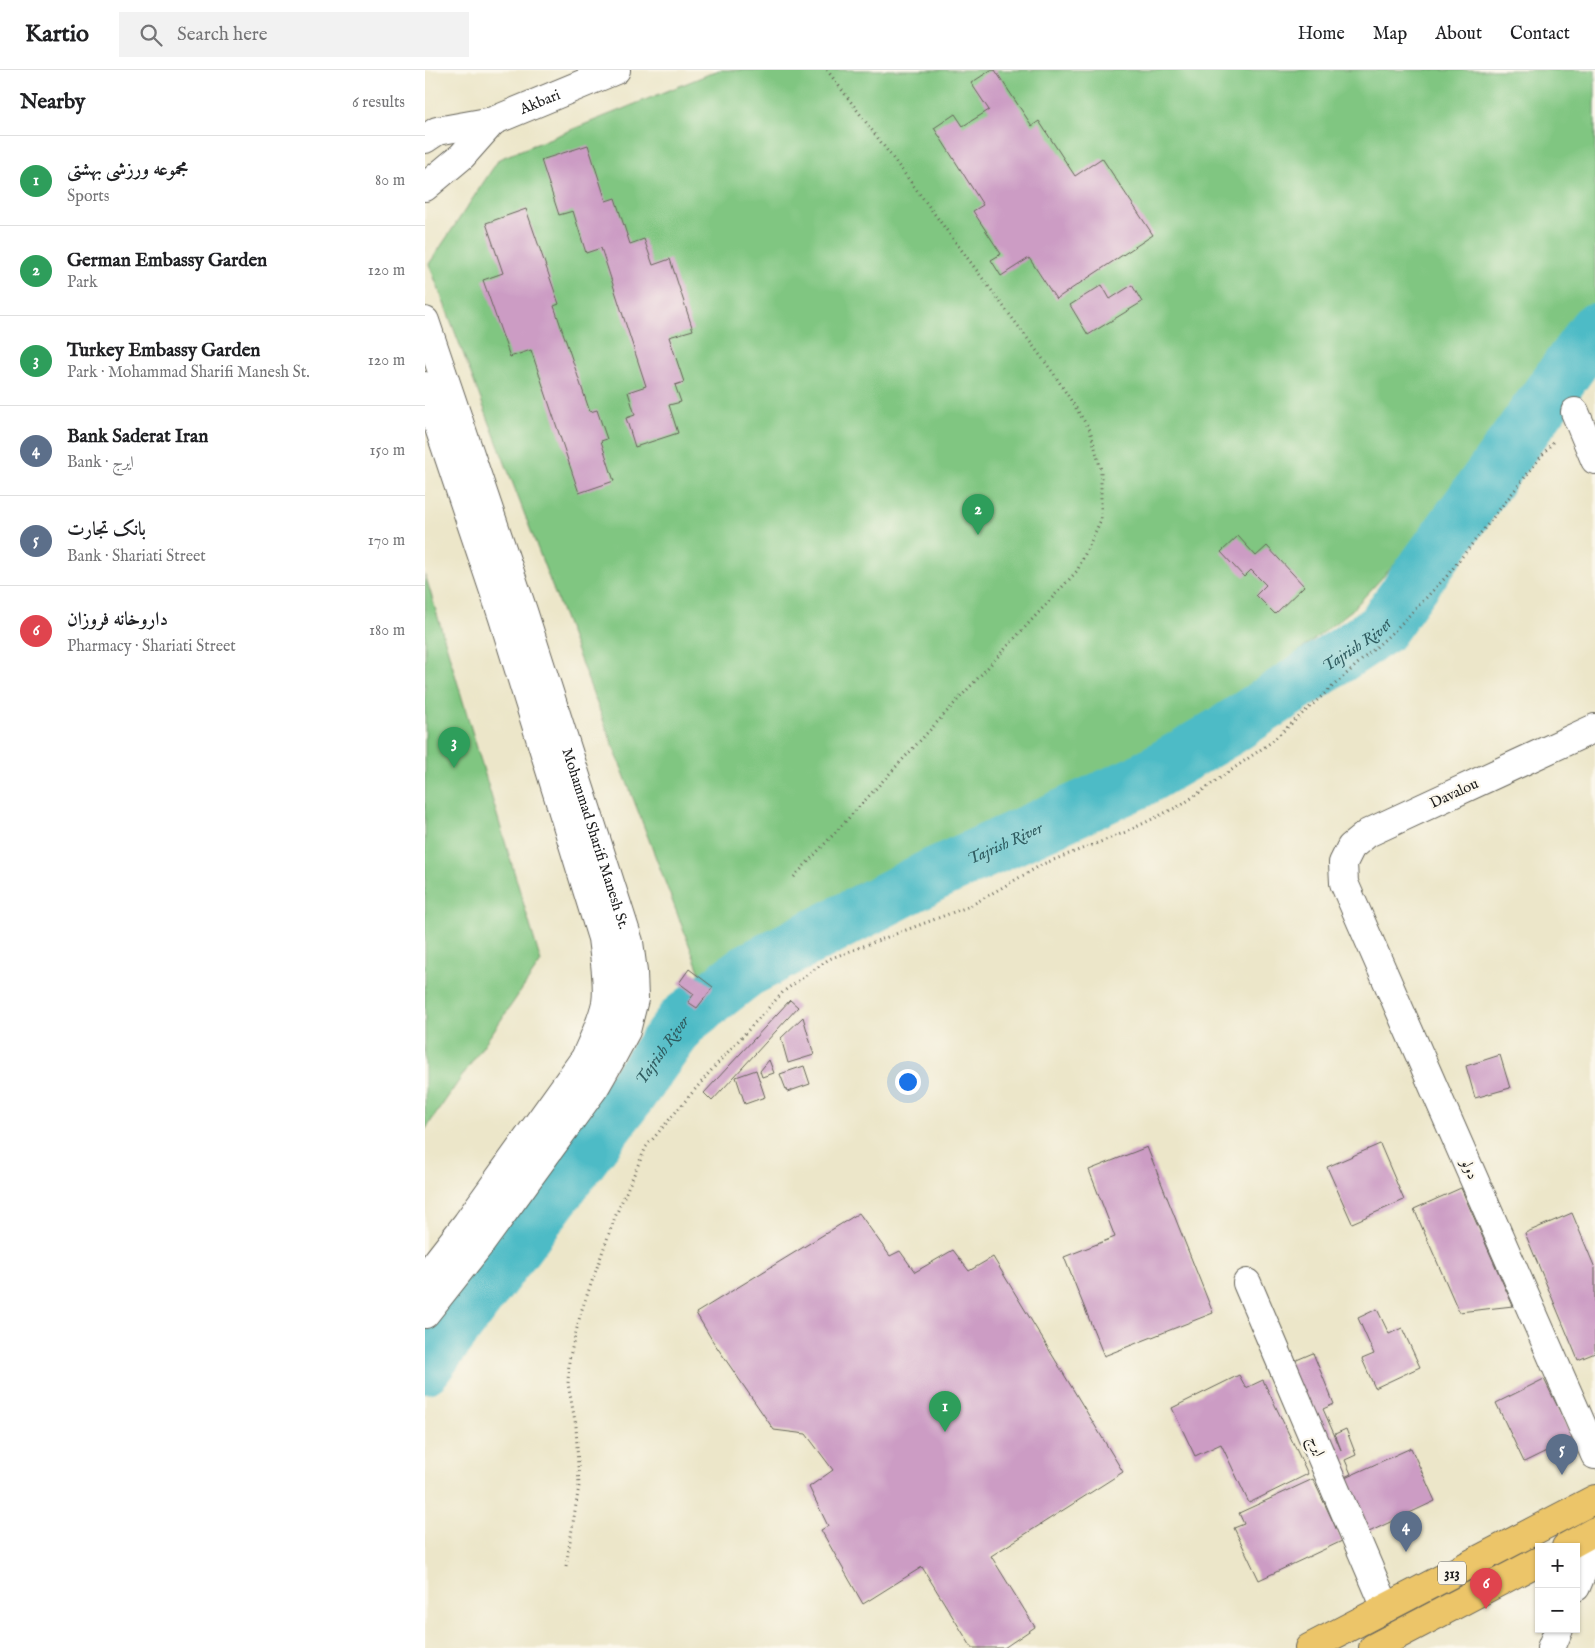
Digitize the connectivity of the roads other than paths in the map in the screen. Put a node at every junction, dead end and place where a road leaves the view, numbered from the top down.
1 (616, 70) edge
2 (493, 121) junction
3 (425, 139) edge
4 (425, 186) edge
5 (425, 321) edge
6 (425, 386) edge
7 (1575, 412) road end
8 (1595, 460) edge
9 (1595, 728) edge
10 (425, 1277) edge
11 (1247, 1283) dead end
12 (425, 1314) edge
13 (1595, 1455) edge
14 (1595, 1499) edge
15 (1595, 1531) edge
16 (1595, 1541) edge
17 (1572, 1543) edge
18 (1535, 1563) edge
19 (1580, 1577) edge
20 (1386, 1608) junction
21 (1557, 1633) edge
22 (1309, 1648) edge
23 (1373, 1648) edge
24 (1551, 1648) edge

1 - 2 street, Akbari
2 - 3 street, Akbari
2 - 4 street, Akbari
5 - 12 street, Mohammad Sharifi Manesh St.
6 - 10 street, Mohammad Sharifi Manesh St.
7 - 8 street
9 - 13 street, دولو
11 - 20 street, ایرج
14 - 20 main road, 313
15 - 17 main road
16 - 19 street
18 - 23 main road, 313
20 - 22 main road, 313
21 - 24 street

